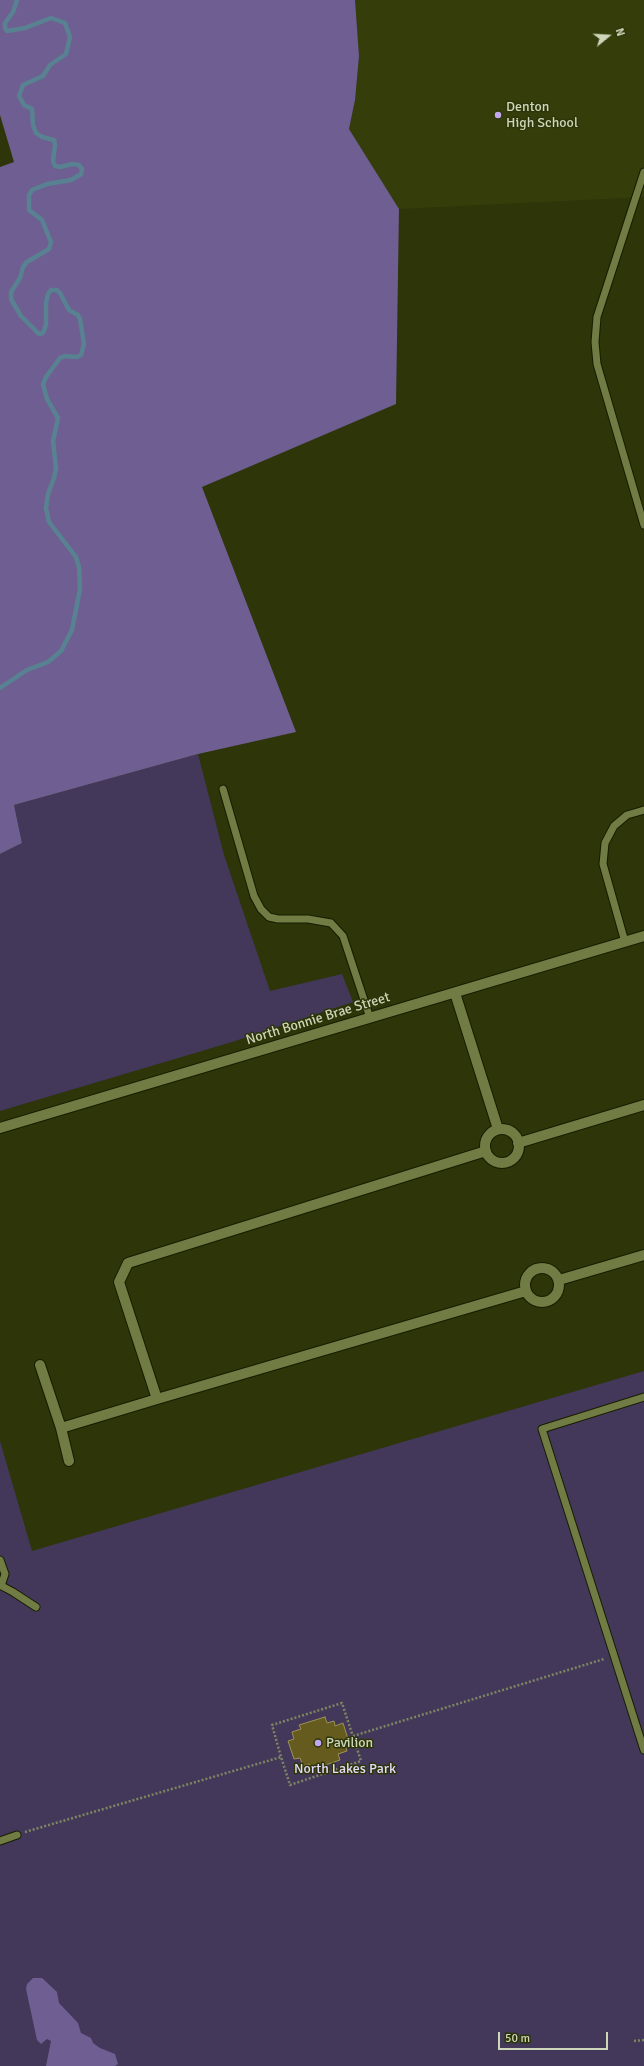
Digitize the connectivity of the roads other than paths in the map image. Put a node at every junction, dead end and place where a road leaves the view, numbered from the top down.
1 (644, 172) edge
2 (644, 525) edge
3 (223, 789) dead end
4 (644, 810) edge
5 (644, 936) edge
6 (625, 942) junction
7 (455, 992) junction
8 (370, 1018) junction
9 (644, 1105) edge
10 (0, 1128) edge
11 (498, 1129) junction
12 (518, 1142) junction
13 (486, 1151) junction
14 (644, 1256) edge
15 (559, 1280) junction
16 (526, 1291) junction
17 (40, 1365) dead end
18 (644, 1397) edge
19 (157, 1399) junction
20 (61, 1428) junction
21 (69, 1461) dead end
22 (0, 1560) edge
23 (1, 1585) edge
24 (36, 1607) dead end
25 (644, 1750) edge
26 (17, 1834) road end
27 (0, 1841) edge

1 - 2 lane
3 - 8 lane
4 - 6 lane
5 - 6 street, North Bonnie Brae Street
6 - 7 street, North Bonnie Brae Street
7 - 8 street, North Bonnie Brae Street
7 - 11 street
8 - 10 street, North Bonnie Brae Street
9 - 12 street
11 - 12 street
11 - 13 street
12 - 13 street
13 - 19 street
14 - 15 street
15 - 16 street
15 - 16 street
16 - 19 street
17 - 20 street
18 - 25 lane
19 - 20 street
20 - 21 street
22 - 23 lane
23 - 24 lane
26 - 27 lane

